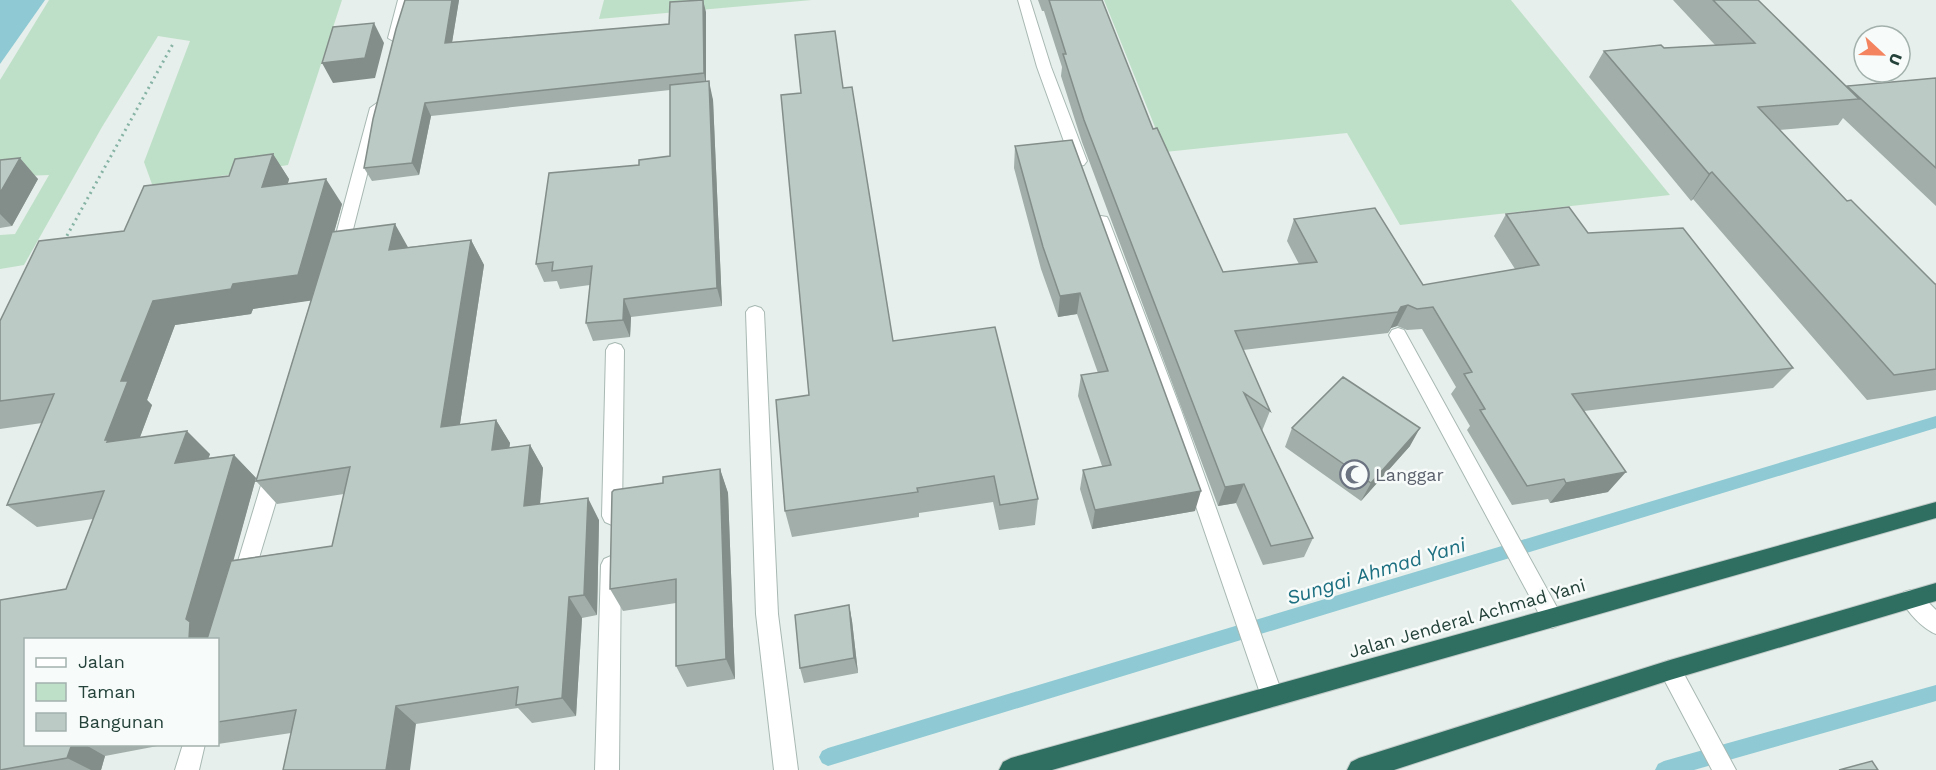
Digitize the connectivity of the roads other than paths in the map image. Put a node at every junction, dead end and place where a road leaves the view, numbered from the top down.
1 (404, 0) edge
2 (1024, 0) edge
3 (390, 56) edge
4 (381, 90) edge
5 (1085, 178) edge
6 (1093, 200) edge
7 (335, 270) edge
8 (755, 312) dead end
9 (1398, 335) edge
10 (615, 350) dead end
11 (278, 460) edge
12 (1936, 510) edge
13 (1936, 592) edge
14 (238, 595) edge
15 (1911, 599) junction
16 (1552, 618) junction
17 (1936, 624) edge
18 (1670, 670) junction
19 (1272, 696) junction
20 (193, 746) edge
21 (187, 770) edge
22 (607, 770) edge
23 (786, 770) edge
24 (1011, 770) edge
25 (1359, 770) edge
26 (1724, 770) edge

1 - 3 street
2 - 5 street
4 - 7 street
6 - 19 street
8 - 23 street
9 - 16 street
10 - 22 street
11 - 14 street
12 - 16 highway, Jalan Jenderal Achmad Yani
13 - 15 highway
15 - 17 street
15 - 18 highway
16 - 19 highway, Jalan Jenderal Achmad Yani
18 - 25 highway
18 - 26 street
19 - 24 highway, Jalan Jenderal Achmad Yani
20 - 21 street

